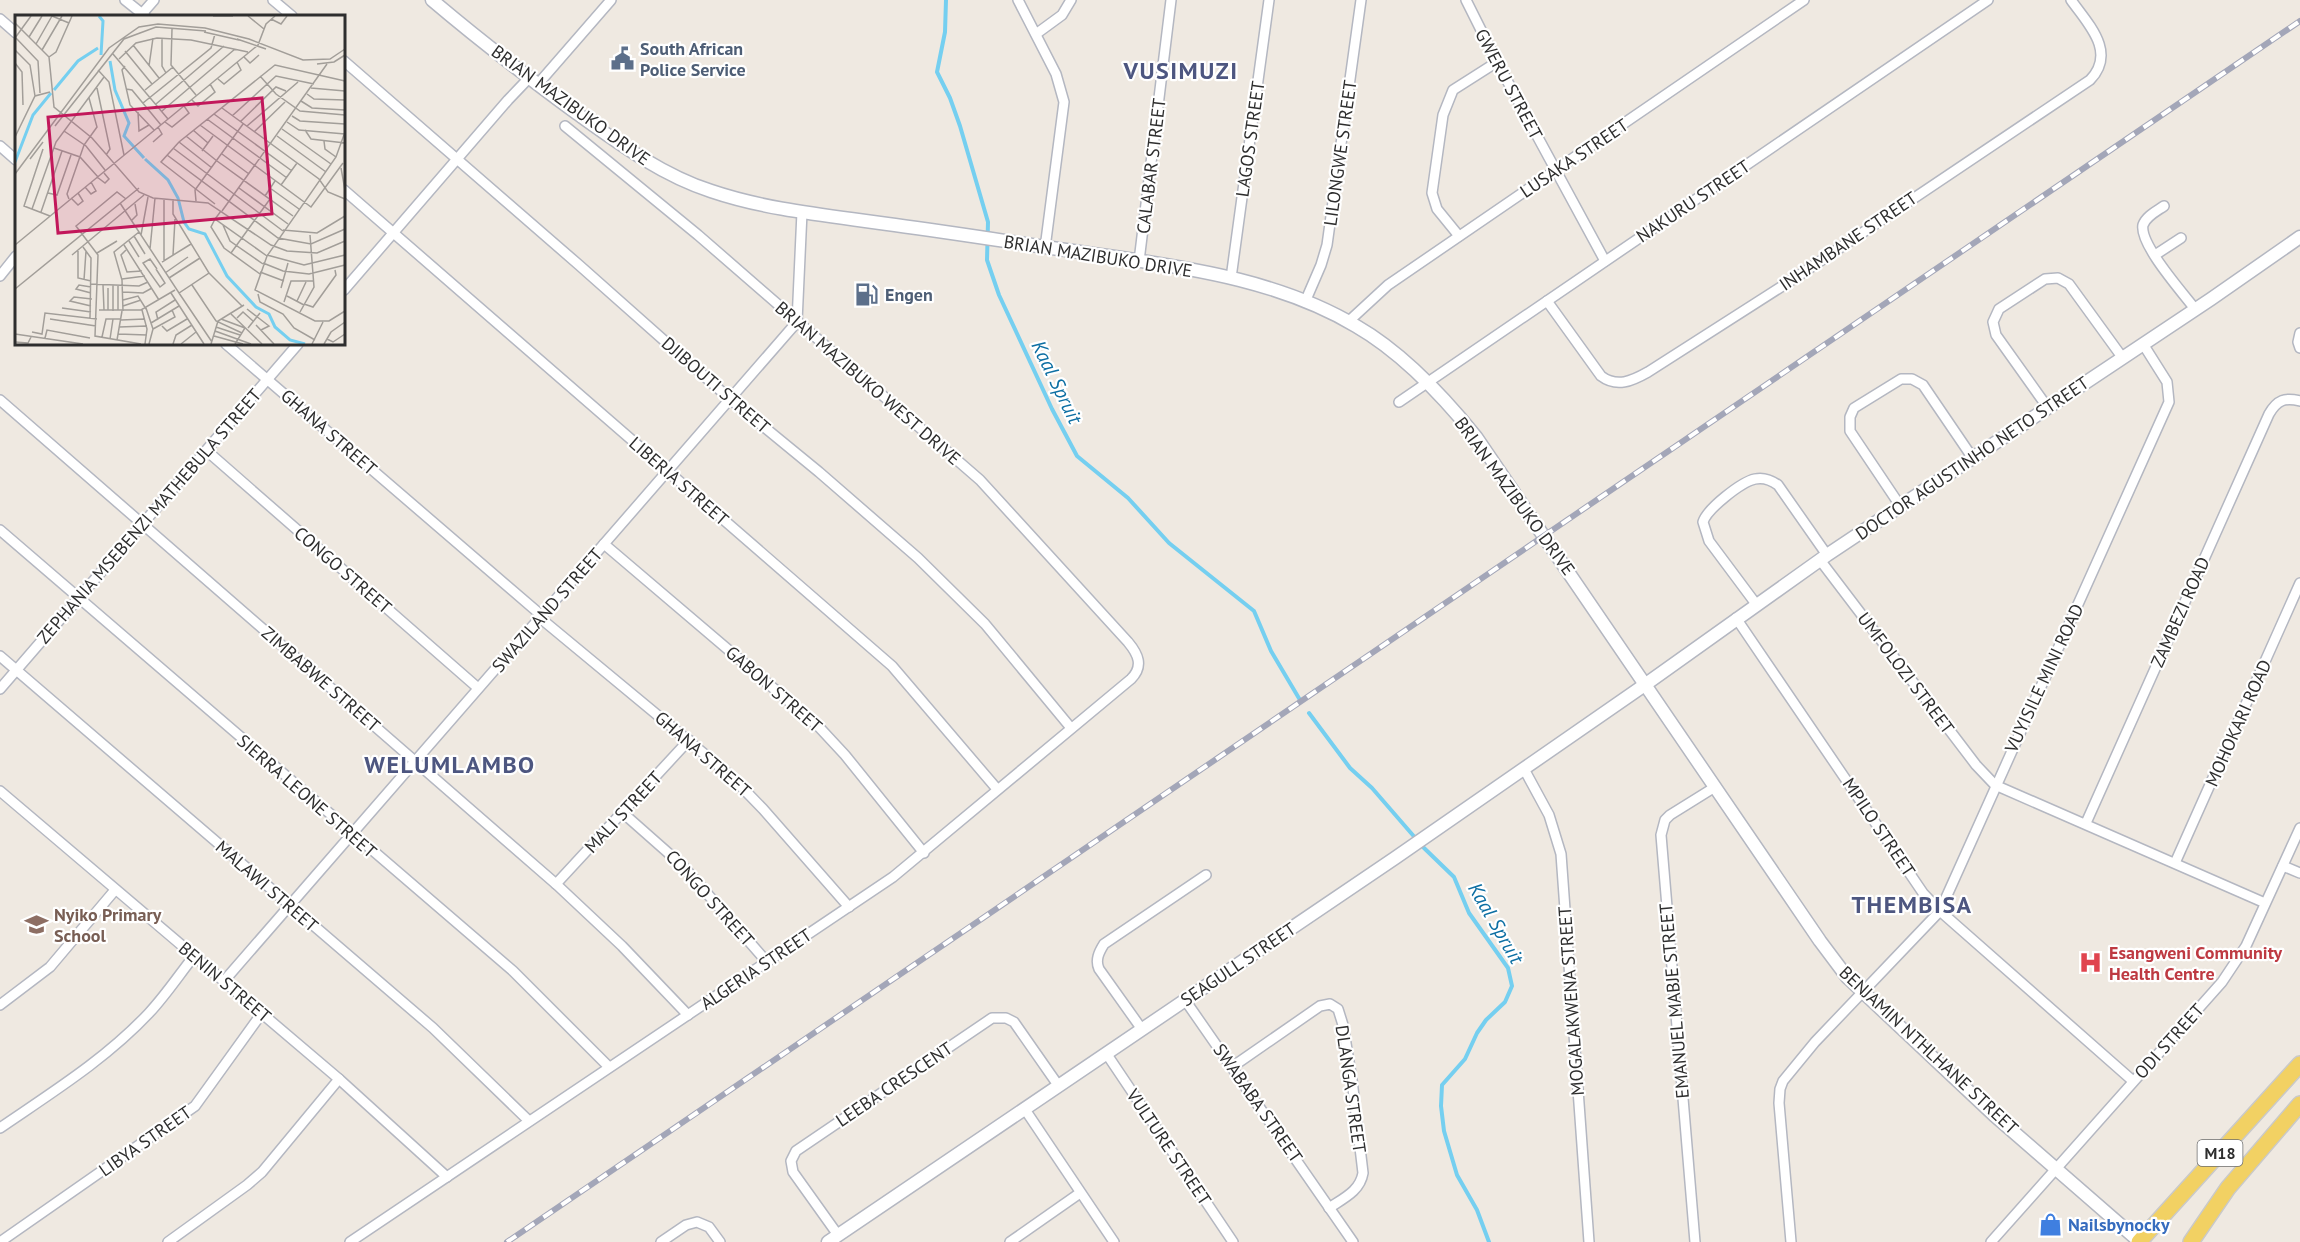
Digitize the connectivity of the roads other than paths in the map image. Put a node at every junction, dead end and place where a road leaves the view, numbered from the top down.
1 (125, 0) edge
2 (154, 0) edge
3 (273, 0) edge
4 (432, 0) edge
5 (611, 0) edge
6 (1018, 0) edge
7 (1071, 0) edge
8 (1171, 0) edge
9 (1269, 0) edge
10 (1361, 0) edge
11 (1466, 0) edge
12 (1804, 0) edge
13 (1988, 0) edge
14 (2071, 0) edge
15 (141, 15) edge
16 (143, 15) edge
17 (291, 15) edge
18 (0, 19) edge
19 (15, 32) edge
20 (1036, 34) junction
21 (345, 62) edge
22 (1497, 62) junction
23 (534, 81) junction
24 (565, 126) dead end
25 (0, 146) edge
26 (15, 157) edge
27 (456, 159) junction
28 (1556, 171) junction
29 (345, 191) edge
30 (2164, 206) dead end
31 (802, 212) junction
32 (393, 233) junction
33 (1459, 236) junction
34 (2300, 237) edge
35 (2181, 238) dead end
36 (1045, 248) junction
37 (2155, 255) junction
38 (15, 257) edge
39 (1139, 261) junction
40 (1605, 261) junction
41 (0, 275) edge
42 (1231, 278) junction
43 (345, 289) edge
44 (1547, 301) junction
45 (1305, 302) junction
46 (2195, 309) junction
47 (1348, 321) junction
48 (797, 322) junction
49 (2300, 333) edge
50 (2143, 344) junction
51 (227, 345) edge
52 (297, 345) edge
53 (2300, 348) edge
54 (2122, 357) junction
55 (268, 379) junction
56 (1428, 383) junction
57 (730, 399) junction
58 (0, 400) edge
59 (2300, 401) edge
60 (1399, 402) dead end
61 (2048, 408) junction
62 (207, 451) junction
63 (1972, 457) junction
64 (667, 471) junction
65 (1901, 507) junction
66 (143, 526) junction
67 (0, 531) edge
68 (604, 544) junction
69 (1823, 557) junction
70 (2300, 584) edge
71 (79, 598) junction
72 (1756, 604) junction
73 (540, 616) junction
74 (1736, 618) junction
75 (0, 656) edge
76 (1139, 668) joint
77 (16, 669) junction
78 (1646, 684) junction
79 (478, 688) junction
80 (0, 689) edge
81 (1071, 728) junction
82 (689, 740) junction
83 (416, 761) junction
84 (1524, 769) junction
85 (1995, 785) junction
86 (1715, 787) junction
87 (998, 789) junction
88 (0, 790) edge
89 (623, 813) junction
90 (2086, 823) junction
91 (2300, 828) edge
92 (352, 835) junction
93 (924, 853) junction
94 (2175, 863) junction
95 (2283, 866) junction
96 (2300, 873) edge
97 (1206, 875) dead end
98 (556, 884) junction
99 (115, 890) junction
100 (2265, 903) junction
101 (291, 906) junction
102 (849, 907) junction
103 (1940, 911) junction
104 (194, 956) junction
105 (767, 962) junction
106 (225, 981) junction
107 (1863, 992) junction
108 (1185, 999) junction
109 (0, 1005) edge
110 (262, 1013) junction
111 (688, 1015) junction
112 (1141, 1028) junction
113 (1106, 1053) junction
114 (2300, 1064) edge
115 (1232, 1066) junction
116 (609, 1067) junction
117 (339, 1079) junction
118 (2133, 1081) junction
119 (1058, 1085) junction
120 (2300, 1104) edge
121 (1024, 1108) junction
122 (529, 1121) junction
123 (0, 1128) edge
124 (2058, 1170) junction
125 (447, 1177) junction
126 (1080, 1193) junction
127 (1329, 1208) junction
128 (833, 1239) edge
129 (0, 1242) edge
130 (168, 1242) edge
131 (350, 1242) edge
132 (661, 1242) edge
133 (720, 1242) edge
134 (1010, 1242) edge
135 (1113, 1242) edge
136 (1233, 1242) edge
137 (1353, 1242) edge
138 (1589, 1242) edge
139 (1695, 1242) edge
140 (1791, 1242) edge
141 (1991, 1242) edge
142 (2139, 1242) edge
143 (2191, 1242) edge

1 - 15 street
2 - 16 street
3 - 17 street
4 - 23 street, BRIAN MAZIBUKO DRIVE
5 - 23 street
6 - 20 street
7 - 20 street
8 - 39 street, CALABAR STREET
9 - 42 street, LAGOS STREET
10 - 45 street, LILONGWE STREET
11 - 22 street, GWERU STREET
12 - 28 street, LUSAKA STREET
13 - 40 street, NAKURU STREET
14 - 44 street, INHAMBANE STREET
18 - 19 street
20 - 36 street
21 - 27 street, DJIBOUTI STREET
22 - 28 street, GWERU STREET
22 - 33 street
23 - 27 street
23 - 31 street, BRIAN MAZIBUKO DRIVE
24 - 48 street, BRIAN MAZIBUKO WEST DRIVE
25 - 26 street
27 - 32 street
27 - 57 street, DJIBOUTI STREET
28 - 33 street, LUSAKA STREET
28 - 40 street, GWERU STREET
29 - 32 street, LIBERIA STREET
30 - 37 street
31 - 36 street, BRIAN MAZIBUKO DRIVE
31 - 48 street
32 - 43 street
32 - 64 street, LIBERIA STREET
33 - 47 street, LUSAKA STREET
34 - 46 street, DOCTOR AGUSTINHO NETO STREET
35 - 37 street
36 - 39 street, BRIAN MAZIBUKO DRIVE
37 - 46 street
38 - 41 street
39 - 42 street, BRIAN MAZIBUKO DRIVE
40 - 44 street, NAKURU STREET
42 - 45 street, BRIAN MAZIBUKO DRIVE
44 - 56 street, NAKURU STREET
45 - 47 street, BRIAN MAZIBUKO DRIVE
46 - 50 street, DOCTOR AGUSTINHO NETO STREET
47 - 56 street, BRIAN MAZIBUKO DRIVE
48 - 57 street, SWAZILAND STREET
48 - 76 street, BRIAN MAZIBUKO WEST DRIVE
49 - 53 street
50 - 54 street, DOCTOR AGUSTINHO NETO STREET
50 - 85 street, VUYISILE MINI ROAD
51 - 55 street, GHANA STREET
52 - 55 street, ZEPHANIA MSEBENZI MATHEBULA STREET
54 - 61 street, DOCTOR AGUSTINHO NETO STREET
54 - 61 street
55 - 62 street, ZEPHANIA MSEBENZI MATHEBULA STREET
55 - 73 street, GHANA STREET
56 - 60 street, NAKURU STREET
56 - 78 street, BRIAN MAZIBUKO DRIVE
57 - 64 street, SWAZILAND STREET
57 - 81 street, DJIBOUTI STREET
58 - 66 street, ZIMBABWE STREET
59 - 90 street, ZAMBEZI ROAD
61 - 63 street, DOCTOR AGUSTINHO NETO STREET
62 - 66 street, ZEPHANIA MSEBENZI MATHEBULA STREET
62 - 79 street, CONGO STREET
63 - 65 street, DOCTOR AGUSTINHO NETO STREET
63 - 65 street
64 - 68 street, SWAZILAND STREET
64 - 87 street, LIBERIA STREET
65 - 69 street, DOCTOR AGUSTINHO NETO STREET
66 - 71 street, ZEPHANIA MSEBENZI MATHEBULA STREET
66 - 83 street, ZIMBABWE STREET
67 - 71 street, SIERRA LEONE STREET
68 - 73 street, SWAZILAND STREET
68 - 93 street, GABON STREET
69 - 72 street, DOCTOR AGUSTINHO NETO STREET
69 - 72 street, UMFOLOZI STREET
69 - 85 street, UMFOLOZI STREET
70 - 94 street, MOHOKARI ROAD
71 - 77 street, ZEPHANIA MSEBENZI MATHEBULA STREET
71 - 92 street, SIERRA LEONE STREET
72 - 74 street, DOCTOR AGUSTINHO NETO STREET
73 - 79 street, SWAZILAND STREET
73 - 82 street, GHANA STREET
74 - 78 street, DOCTOR AGUSTINHO NETO STREET
74 - 103 street, MPILO STREET
75 - 77 street, MALAWI STREET
76 - 81 street, ALGERIA STREET
77 - 80 street, ZEPHANIA MSEBENZI MATHEBULA STREET
77 - 101 street, MALAWI STREET
78 - 84 street, SEAGULL STREET
78 - 86 street, BENJAMIN NTHLHANE STREET
79 - 83 street, SWAZILAND STREET
81 - 87 street, ALGERIA STREET
82 - 89 street, MALI STREET
82 - 102 street, GHANA STREET
83 - 92 street, SWAZILAND STREET
83 - 98 street, ZIMBABWE STREET
84 - 108 street, SEAGULL STREET
84 - 138 street, MOGALAKWENA STREET
85 - 90 street
85 - 103 street, VUYISILE MINI ROAD
86 - 107 street, BENJAMIN NTHLHANE STREET
86 - 139 street, EMANUEL MABJE STREET
87 - 93 street, ALGERIA STREET
88 - 99 street, BENIN STREET
89 - 98 street, MALI STREET
89 - 105 street, CONGO STREET
90 - 94 street
91 - 95 street, ODI STREET
92 - 101 street, SWAZILAND STREET
92 - 116 street, SIERRA LEONE STREET
93 - 102 street, ALGERIA STREET
94 - 100 street
95 - 96 street
95 - 100 street, ODI STREET
97 - 112 street
98 - 111 street, ZIMBABWE STREET
99 - 104 street, BENIN STREET
99 - 109 street
100 - 118 street, ODI STREET
101 - 106 street, SWAZILAND STREET
101 - 122 street, MALAWI STREET
102 - 105 street, ALGERIA STREET
103 - 107 street, VUYISILE MINI ROAD
103 - 118 street, MPILO STREET
104 - 106 street, BENIN STREET
104 - 123 street
105 - 111 street, ALGERIA STREET
106 - 110 street, BENIN STREET
107 - 124 street, BENJAMIN NTHLHANE STREET
107 - 140 street, VUYISILE MINI ROAD
108 - 112 street, SEAGULL STREET
108 - 115 street, SWABABA STREET
110 - 117 street, BENIN STREET
110 - 129 street, LIBYA STREET
111 - 116 street, ALGERIA STREET
112 - 113 street, SEAGULL STREET
113 - 119 street, SEAGULL STREET
113 - 136 street, VULTURE STREET
114 - 142 main road, M18
115 - 127 street, SWABABA STREET
115 - 127 street, DLANGA STREET
116 - 122 street, ALGERIA STREET
117 - 125 street, BENIN STREET
117 - 130 street
118 - 124 street, ODI STREET
119 - 121 street, SEAGULL STREET
119 - 128 street, LEEBA CRESCENT
120 - 143 main road, M18
121 - 126 street
121 - 128 street, SEAGULL STREET
122 - 125 street, ALGERIA STREET
124 - 141 street, ODI STREET
124 - 142 street, BENJAMIN NTHLHANE STREET
125 - 131 street, ALGERIA STREET
126 - 134 street
126 - 135 street
127 - 137 street, SWABABA STREET
132 - 133 street

